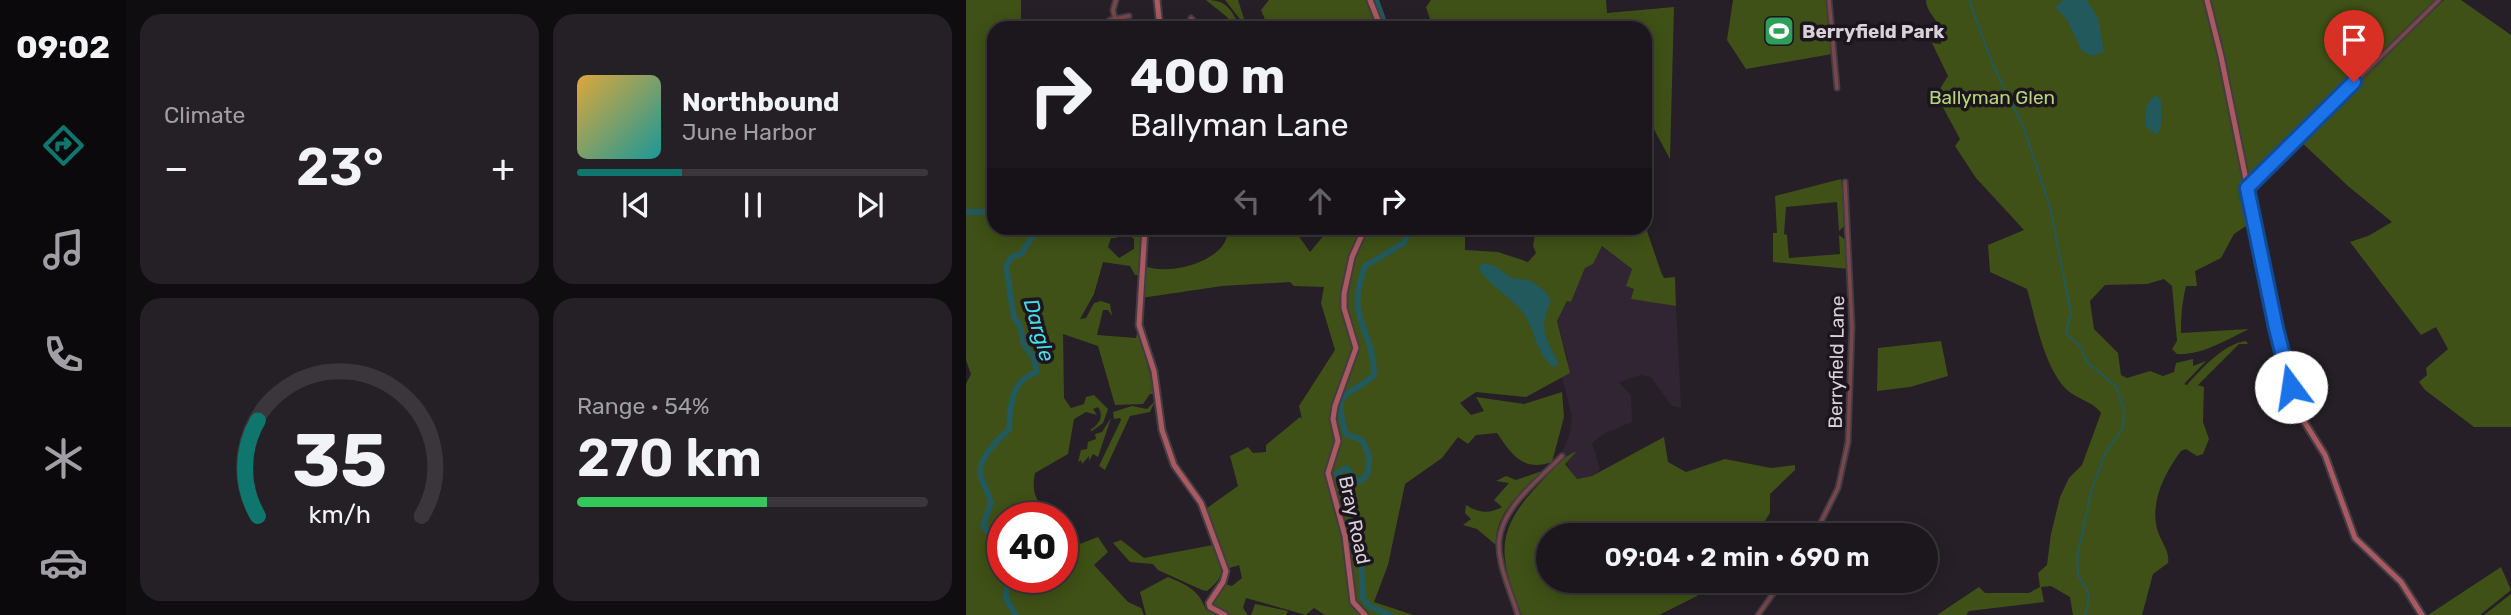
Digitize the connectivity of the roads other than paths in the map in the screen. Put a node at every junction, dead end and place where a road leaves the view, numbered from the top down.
1 (1116, 0) edge
2 (1157, 0) edge
3 (1370, 0) edge
4 (1829, 0) edge
5 (2207, 0) edge
6 (2439, 0) edge
7 (1129, 16) dead end
8 (1159, 21) edge
9 (1378, 21) edge
10 (1837, 88) dead end
11 (1845, 182) dead end
12 (2247, 188) junction
13 (1144, 235) edge
14 (1362, 235) edge
15 (1562, 456) dead end
16 (1820, 523) edge
17 (1774, 593) edge
18 (1225, 615) edge
19 (1366, 615) edge
20 (1518, 615) edge
21 (1758, 615) edge
22 (2422, 615) edge

1 - 7 street
2 - 8 street
3 - 9 street
4 - 10 street
5 - 12 street
6 - 12 street
11 - 16 street, Berryfield Lane
12 - 22 street
13 - 18 street
14 - 19 street, Bray Road
15 - 20 street
17 - 21 street

